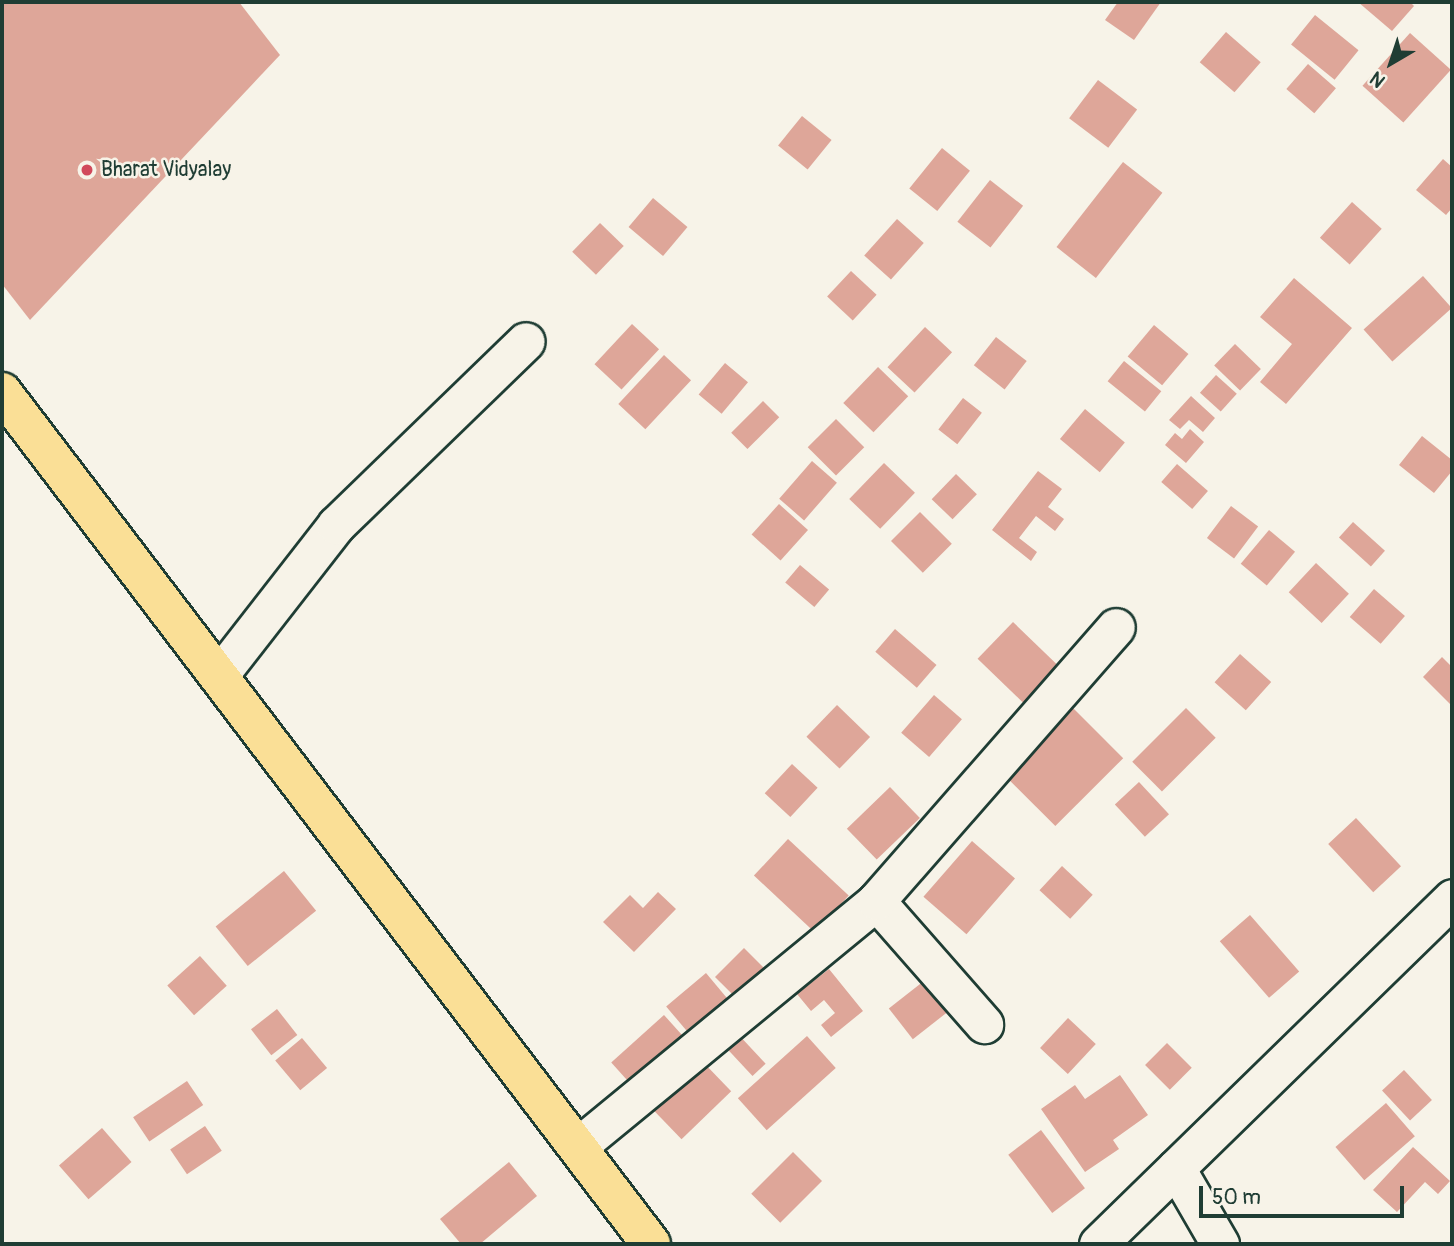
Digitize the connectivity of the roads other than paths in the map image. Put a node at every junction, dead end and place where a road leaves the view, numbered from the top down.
1 (526, 341) dead end
2 (2, 393) edge
3 (1116, 627) dead end
4 (220, 674) junction
5 (876, 901) junction
6 (1451, 902) edge
7 (984, 1024) dead end
8 (577, 1147) junction
9 (1176, 1168) junction
10 (651, 1244) edge
11 (1098, 1244) edge
12 (1220, 1244) edge

1 - 4 street
2 - 4 main road
3 - 5 street
4 - 8 main road
5 - 7 street
5 - 8 street
6 - 9 street
8 - 10 main road
9 - 11 street
9 - 12 street

